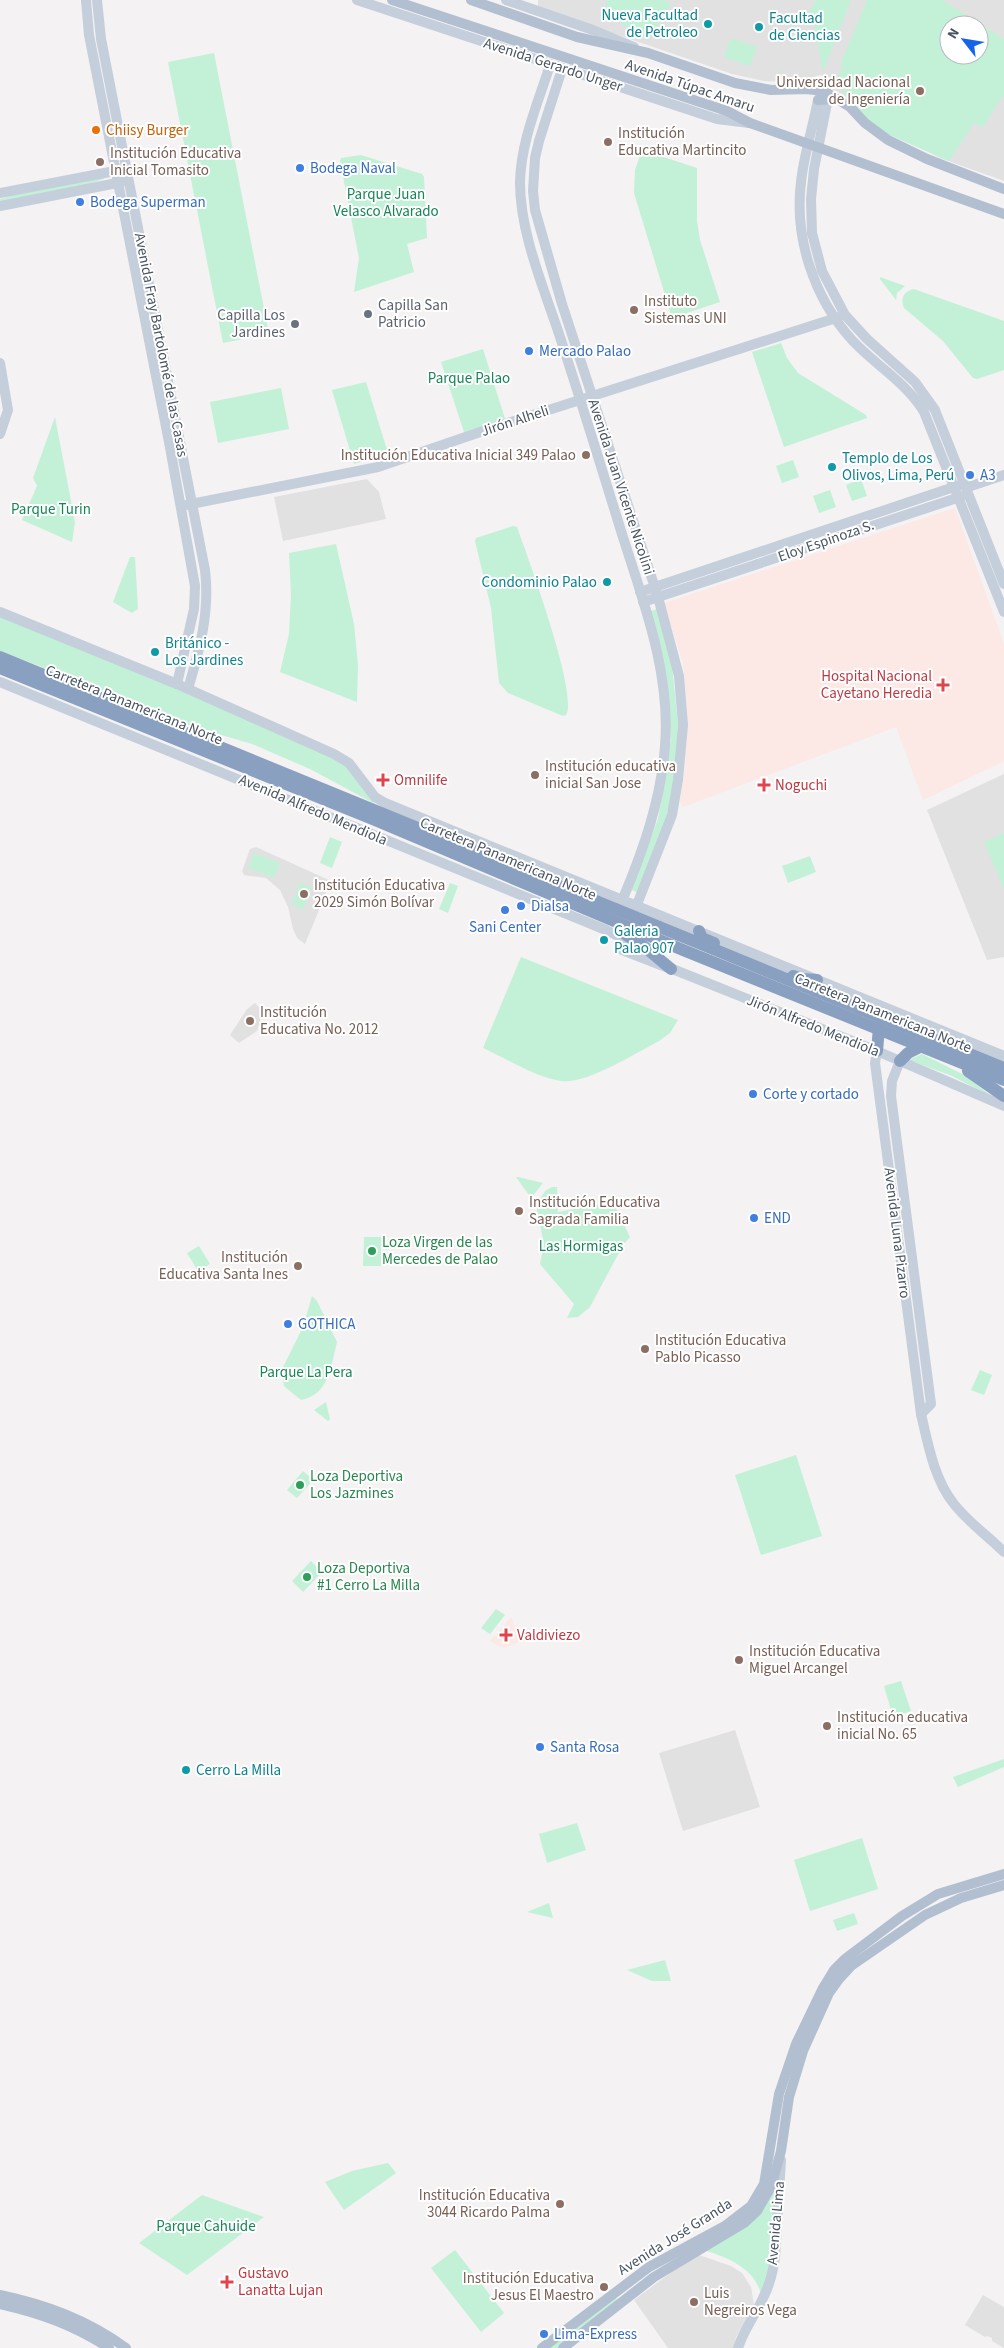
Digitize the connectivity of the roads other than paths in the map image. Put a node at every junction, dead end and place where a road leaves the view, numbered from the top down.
1 (86, 0) edge
2 (97, 0) edge
3 (357, 0) edge
4 (392, 0) edge
5 (471, 0) edge
6 (506, 0) edge
7 (648, 53) junction
8 (550, 65) junction
9 (562, 69) junction
10 (823, 96) junction
11 (751, 123) junction
12 (814, 144) junction
13 (126, 168) junction
14 (115, 171) junction
15 (128, 180) junction
16 (117, 183) junction
17 (1004, 189) edge
18 (0, 193) edge
19 (0, 206) edge
20 (1004, 214) edge
21 (840, 317) junction
22 (0, 363) edge
23 (592, 397) junction
24 (581, 400) junction
25 (0, 434) edge
26 (1004, 474) edge
27 (953, 487) junction
28 (968, 488) junction
29 (957, 498) junction
30 (192, 504) junction
31 (180, 507) junction
32 (764, 556) junction
33 (1004, 584) edge
34 (656, 592) junction
35 (642, 597) junction
36 (0, 612) edge
37 (1004, 612) edge
38 (0, 657) edge
39 (0, 668) edge
40 (0, 682) edge
41 (176, 684) junction
42 (188, 689) junction
43 (623, 895) junction
44 (640, 896) junction
45 (602, 904) junction
46 (578, 907) junction
47 (636, 907) junction
48 (699, 931) junction
49 (624, 945) joint
50 (736, 959) junction
51 (669, 968) junction
52 (767, 971) junction
53 (818, 980) junction
54 (879, 1028) junction
55 (922, 1046) junction
56 (877, 1051) junction
57 (1004, 1056) edge
58 (950, 1058) junction
59 (900, 1061) junction
60 (1004, 1068) edge
61 (1004, 1080) edge
62 (1004, 1096) edge
63 (1004, 1106) edge
64 (921, 1414) junction
65 (1004, 1552) edge
66 (1004, 1874) edge
67 (1004, 1885) edge
68 (781, 2151) junction
69 (0, 2295) edge
70 (0, 2304) edge
71 (108, 2348) edge
72 (126, 2348) edge
73 (542, 2348) edge
74 (563, 2348) edge
75 (738, 2348) edge

1 - 14 street, Avenida Fray Bartolomé de las Casas
2 - 13 street, Avenida Fray Bartolomé de las Casas
3 - 8 street, Avenida Gerardo Unger
4 - 11 main road, Avenida Túpac Amaru
5 - 7 main road, Avenida Túpac Amaru
6 - 7 street
7 - 10 main road, Avenida Túpac Amaru
8 - 9 street, Avenida Gerardo Unger
8 - 24 street, Avenida Juan Vicente Nicolini
9 - 11 street, Avenida Gerardo Unger
9 - 23 street, Avenida Juan Vicente Nicolini
10 - 12 street
10 - 17 main road, Avenida Túpac Amaru
11 - 12 main road, Avenida Túpac Amaru
12 - 20 main road, Avenida Túpac Amaru
12 - 21 street
13 - 14 street
13 - 15 street, Avenida Fray Bartolomé de las Casas
14 - 16 street, Avenida Fray Bartolomé de las Casas
14 - 18 street
15 - 16 street
15 - 30 street, Avenida Fray Bartolomé de las Casas
16 - 19 street
16 - 31 street, Avenida Fray Bartolomé de las Casas
21 - 23 street, Jirón Alheli
21 - 27 street
21 - 28 street
22 - 25 street
23 - 24 street, Jirón Alheli
23 - 34 street, Avenida Juan Vicente Nicolini
24 - 30 street, Jirón Alheli
24 - 35 street, Avenida Juan Vicente Nicolini
26 - 28 street, Eloy Espinoza S.
27 - 28 street
27 - 29 street
27 - 32 street
28 - 29 street, Eloy Espinoza S.
28 - 33 street
29 - 32 street, Eloy Espinoza S.
29 - 37 street
30 - 31 street, Jirón Alheli
30 - 42 street, Avenida Fray Bartolomé de las Casas
31 - 41 street, Avenida Fray Bartolomé de las Casas
32 - 34 street, Eloy Espinoza S.
34 - 35 street, Eloy Espinoza S.
34 - 44 street, Avenida Juan Vicente Nicolini
35 - 43 street, Avenida Juan Vicente Nicolini
36 - 41 street
38 - 45 highway, Carretera Panamericana Norte
39 - 46 highway, Carretera Panamericana Norte
40 - 49 street, Avenida Alfredo Mendiola
41 - 42 street
42 - 43 street
43 - 44 street
43 - 45 highway
43 - 47 street
44 - 47 street, Avenida Juan Vicente Nicolini
45 - 50 highway, Carretera Panamericana Norte
46 - 51 highway
46 - 54 highway, Carretera Panamericana Norte
47 - 48 street
48 - 50 highway
48 - 53 street
49 - 51 street, Jirón Alfredo Mendiola
50 - 52 highway, Carretera Panamericana Norte
51 - 56 street, Jirón Alfredo Mendiola
52 - 53 highway
52 - 60 highway, Carretera Panamericana Norte
53 - 57 street
54 - 55 highway, Carretera Panamericana Norte
54 - 56 highway
55 - 58 highway, Carretera Panamericana Norte
55 - 59 highway
56 - 59 street, Jirón Alfredo Mendiola
56 - 64 street, Avenida Luna Pizarro
58 - 61 highway, Carretera Panamericana Norte
58 - 62 highway
59 - 63 street, Jirón Alfredo Mendiola
59 - 64 street, Avenida Luna Pizarro
64 - 65 street, Avenida Luna Pizarro
66 - 73 main road, Avenida José Granda
67 - 68 main road, Avenida José Granda
68 - 74 main road, Avenida José Granda
68 - 75 street, Avenida Lima
69 - 72 main road
70 - 71 main road

